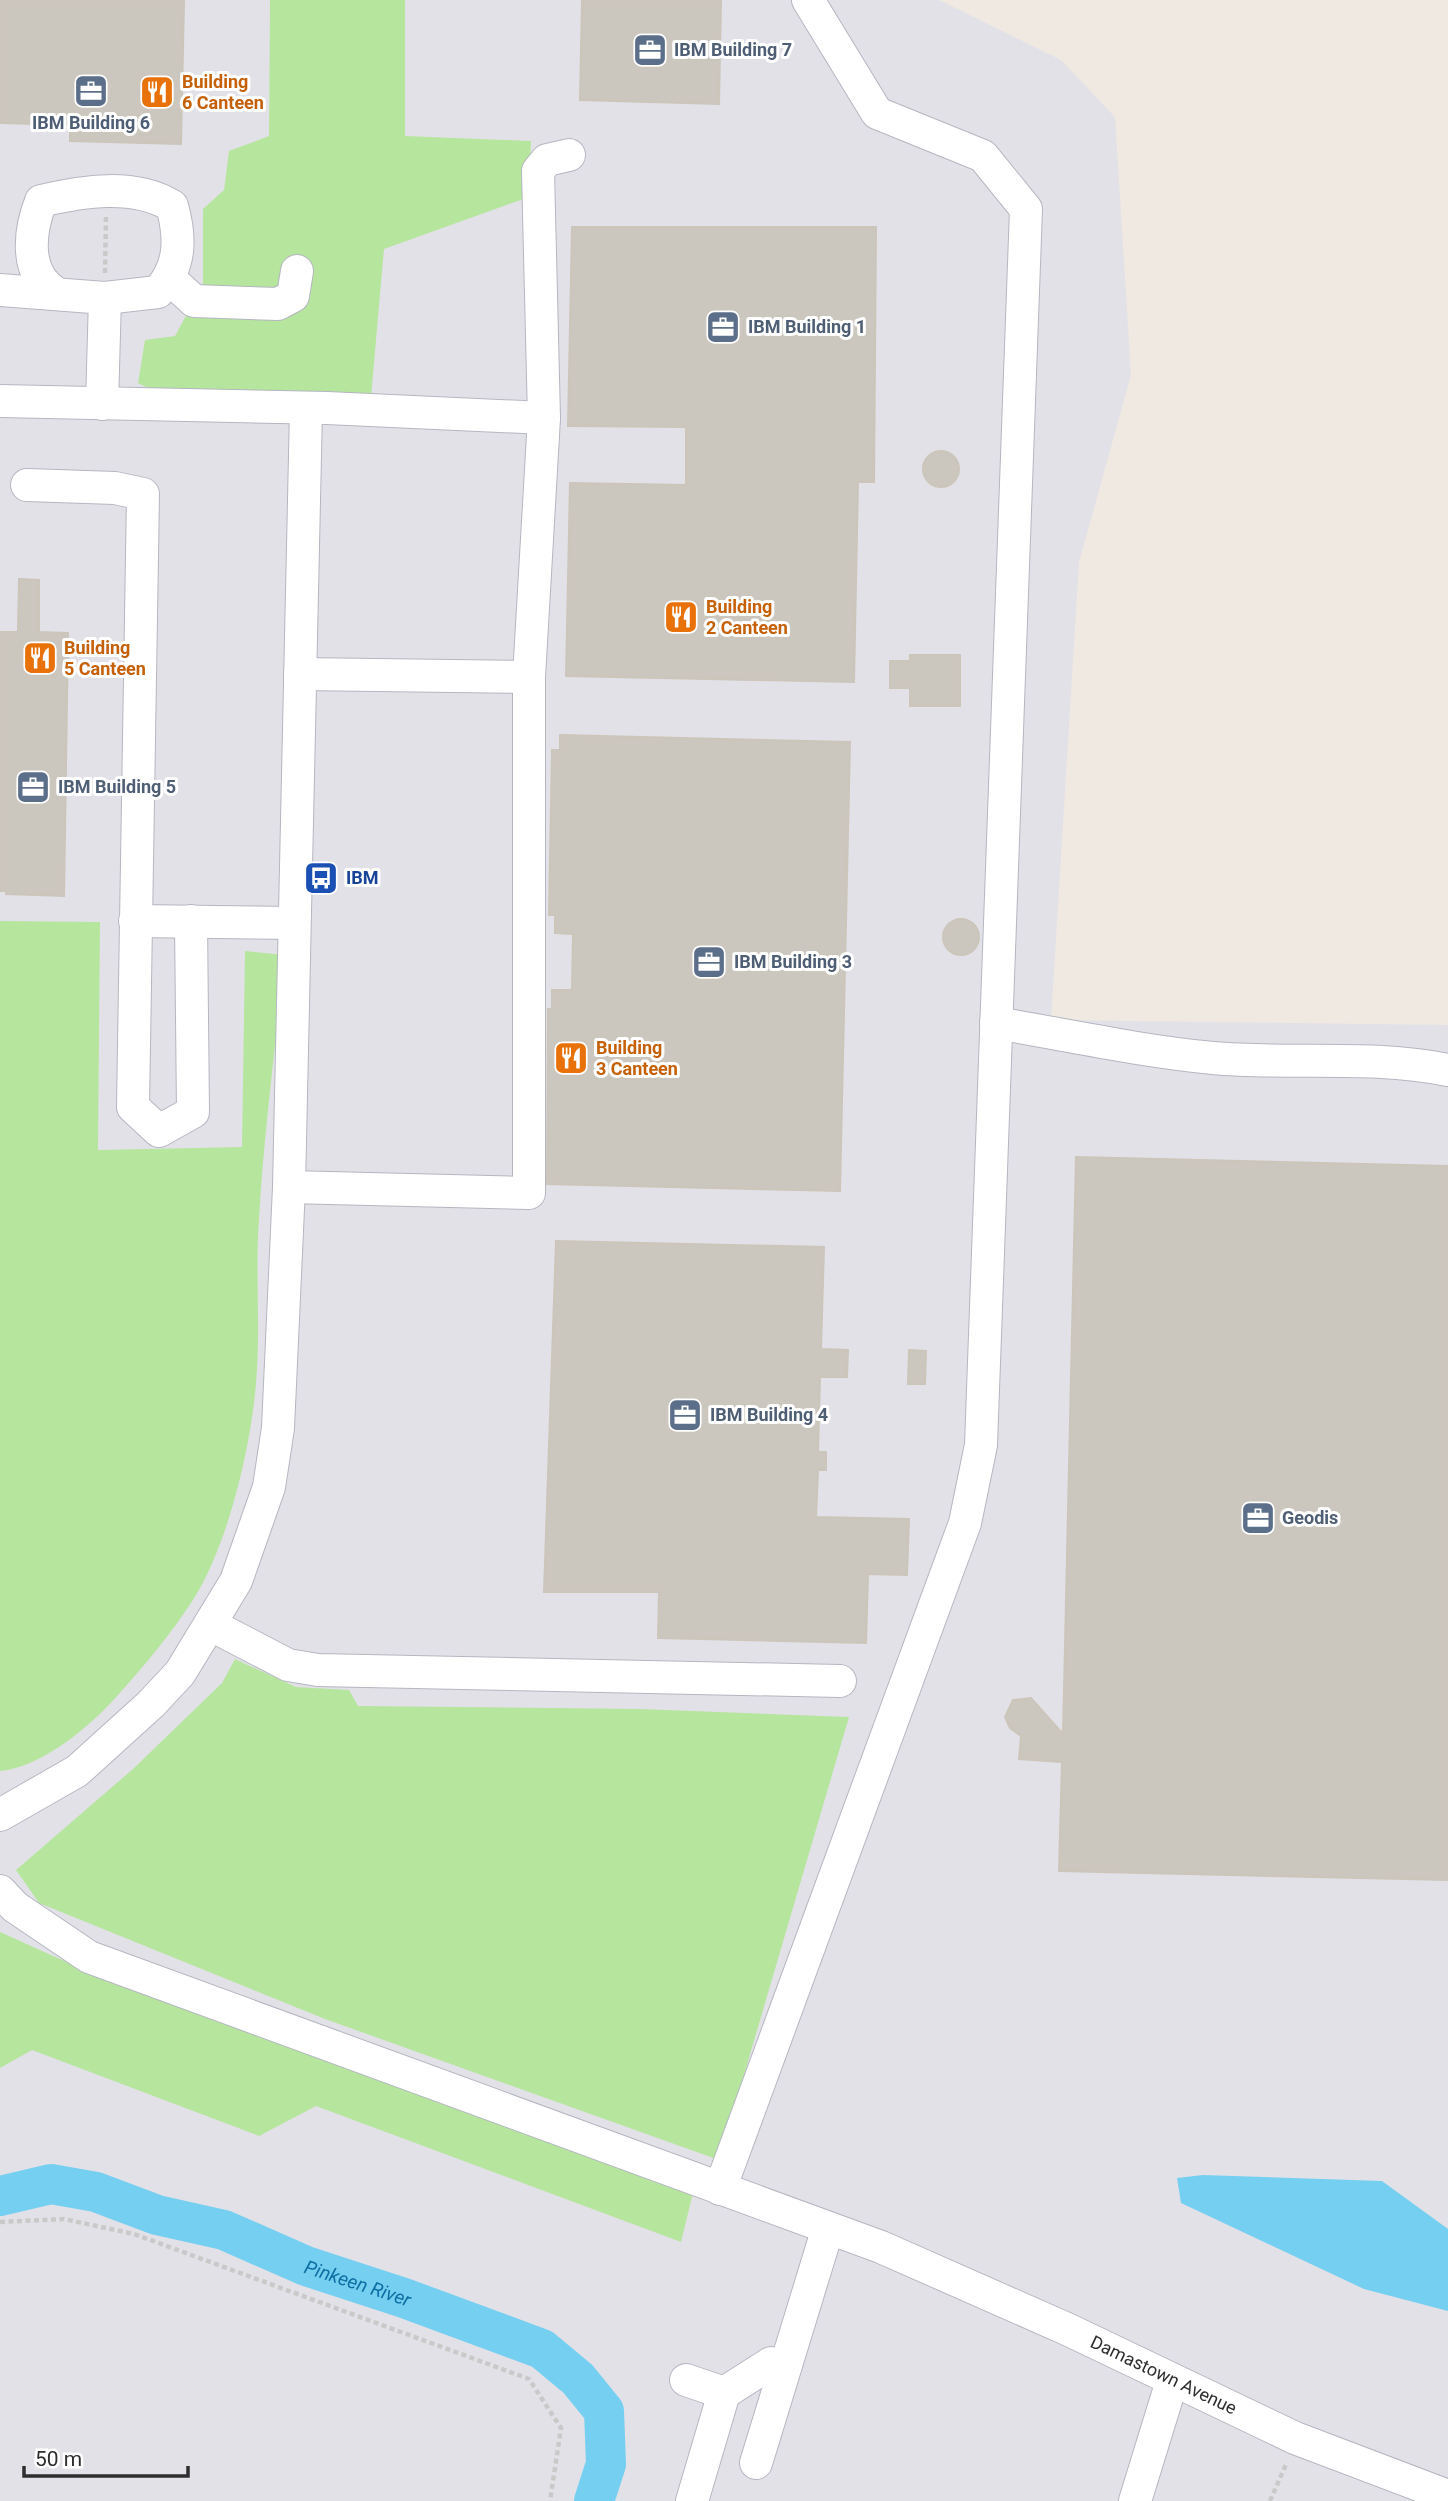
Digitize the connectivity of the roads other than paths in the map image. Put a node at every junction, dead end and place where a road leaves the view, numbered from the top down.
1 (807, 0) edge
2 (569, 155) dead end
3 (298, 271) dead end
4 (170, 279) junction
5 (0, 290) edge
6 (56, 293) junction
7 (105, 298) junction
8 (0, 401) edge
9 (102, 404) junction
10 (306, 409) junction
11 (544, 418) junction
12 (27, 485) dead end
13 (300, 674) junction
14 (529, 677) junction
15 (135, 921) junction
16 (191, 921) junction
17 (294, 923) junction
18 (996, 1023) junction
19 (1448, 1070) edge
20 (289, 1187) junction
21 (211, 1625) junction
22 (840, 1681) dead end
23 (0, 1815) edge
24 (0, 1891) edge
25 (720, 2189) junction
26 (828, 2228) junction
27 (785, 2367) junction
28 (687, 2380) dead end
29 (1172, 2381) junction
30 (724, 2393) junction
31 (755, 2463) dead end
32 (1448, 2496) edge
33 (692, 2501) edge
34 (1135, 2501) edge

1 - 18 street
2 - 11 street
3 - 4 street
4 - 6 street
4 - 7 street
5 - 6 street
6 - 7 street
7 - 9 street
8 - 9 street
9 - 10 street
10 - 11 street
10 - 13 street
11 - 14 street
12 - 15 street
13 - 14 street
13 - 17 street
14 - 20 street
15 - 16 street
15 - 16 street
16 - 17 street
17 - 20 street
18 - 19 street
18 - 25 street
20 - 21 street
21 - 22 street
21 - 23 street
24 - 25 street, Damastown Avenue
25 - 26 street, Damastown Avenue
26 - 27 street
26 - 29 street, Damastown Avenue
27 - 30 street
27 - 31 street
28 - 30 street
29 - 32 street, Damastown Avenue
29 - 34 street
30 - 33 street

